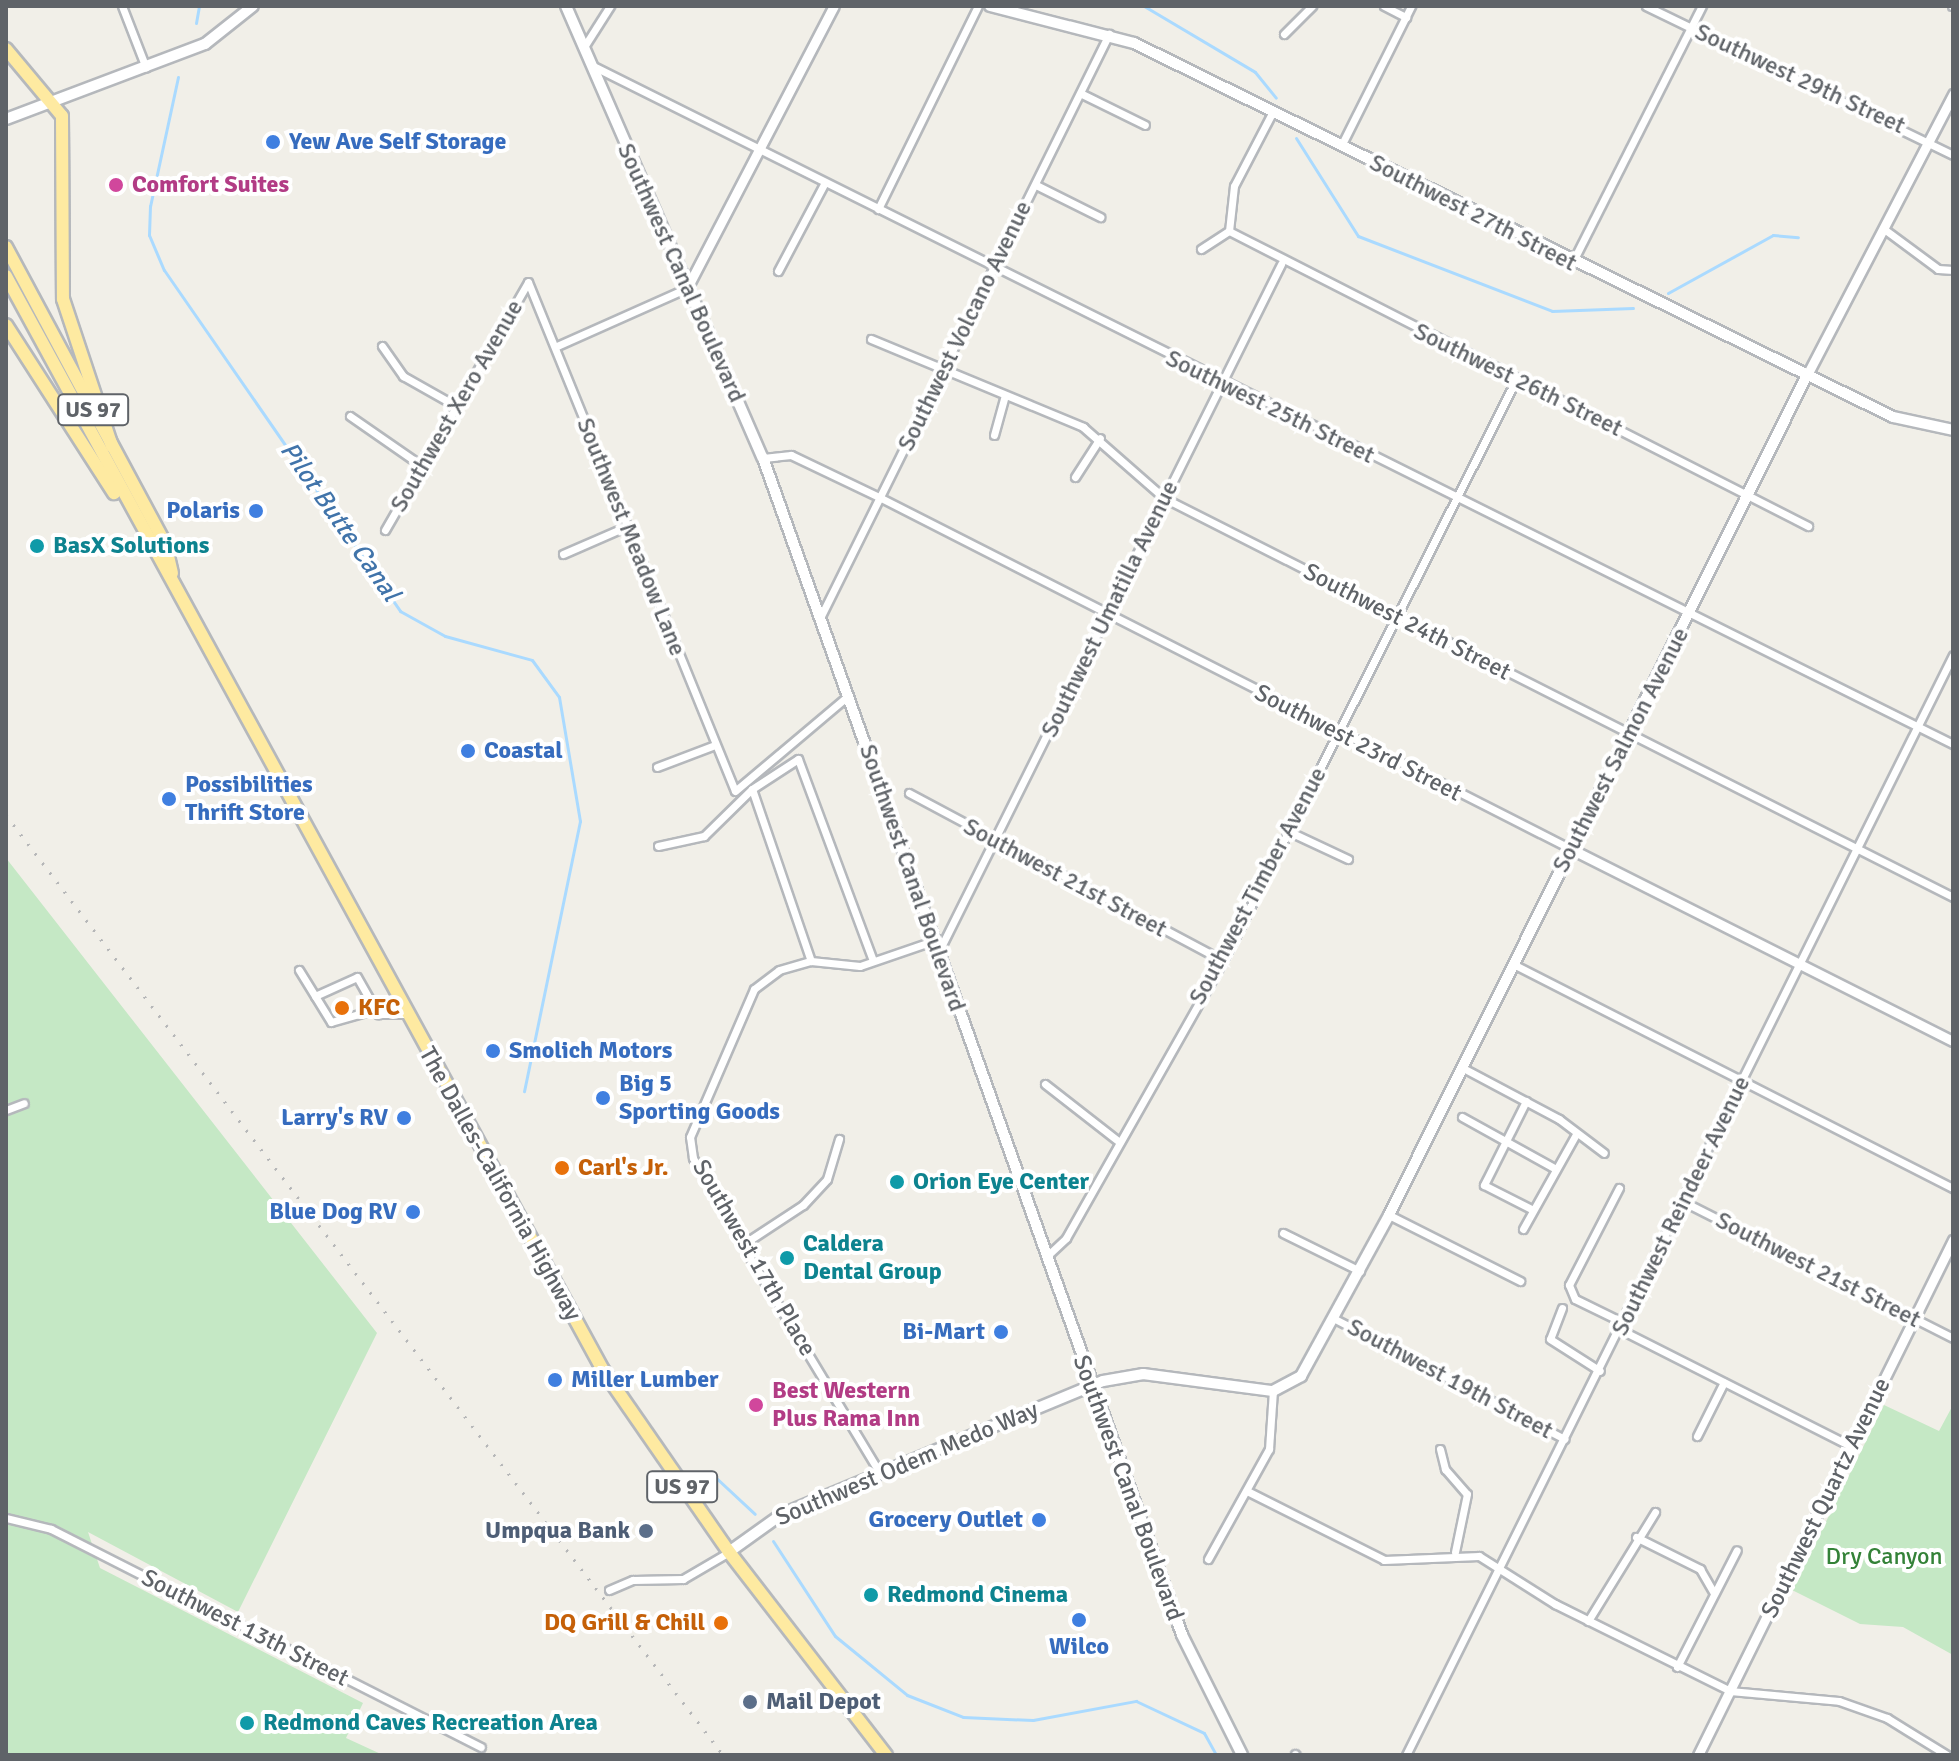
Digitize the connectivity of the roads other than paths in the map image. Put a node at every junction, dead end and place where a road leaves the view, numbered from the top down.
1 (122, 6) edge
2 (253, 6) edge
3 (566, 6) edge
4 (610, 6) edge
5 (834, 6) edge
6 (978, 6) edge
7 (990, 6) edge
8 (1312, 6) edge
9 (1384, 6) edge
10 (1411, 6) edge
11 (1646, 6) edge
12 (1702, 6) edge
13 (1406, 17) junction
14 (1691, 28) junction
15 (1109, 34) junction
16 (1284, 34) dead end
17 (584, 47) junction
18 (6, 49) edge
19 (590, 65) junction
20 (146, 68) junction
21 (1082, 94) junction
22 (1953, 94) edge
23 (55, 101) junction
24 (1272, 113) junction
25 (6, 119) edge
26 (1145, 125) dead end
27 (1929, 140) junction
28 (1341, 146) junction
29 (761, 151) junction
30 (1953, 155) edge
31 (824, 184) junction
32 (1036, 185) junction
33 (878, 209) junction
34 (1100, 217) dead end
35 (1884, 229) junction
36 (1229, 231) junction
37 (6, 247) edge
38 (1201, 249) dead end
39 (1572, 263) junction
40 (1281, 264) junction
41 (991, 268) junction
42 (1953, 270) edge
43 (778, 271) dead end
44 (6, 276) edge
45 (528, 282) joint
46 (687, 288) junction
47 (6, 325) edge
48 (871, 339) dead end
49 (382, 346) dead end
50 (557, 346) junction
51 (940, 373) junction
52 (1807, 375) junction
53 (1517, 378) junction
54 (1222, 383) junction
55 (1005, 395) junction
56 (456, 406) junction
57 (350, 416) dead end
58 (1953, 430) edge
59 (994, 435) dead end
60 (1100, 438) junction
61 (112, 446) junction
62 (763, 458) junction
63 (422, 466) junction
64 (1075, 477) dead end
65 (1747, 494) junction
66 (881, 498) junction
67 (1164, 498) junction
68 (1457, 498) junction
69 (137, 521) junction
70 (1808, 526) dead end
71 (625, 527) junction
72 (385, 530) dead end
73 (563, 554) dead end
74 (173, 576) junction
75 (1693, 610) junction
76 (1107, 617) junction
77 (820, 618) junction
78 (1397, 618) junction
79 (1953, 655) edge
80 (848, 696) junction
81 (1917, 726) junction
82 (1628, 731) junction
83 (1339, 732) junction
84 (1953, 744) edge
85 (715, 745) junction
86 (657, 767) dead end
87 (752, 789) junction
88 (909, 793) dead end
89 (1290, 832) junction
90 (993, 842) junction
91 (658, 846) dead end
92 (1569, 848) junction
93 (1858, 850) junction
94 (1348, 859) dead end
95 (1953, 897) edge
96 (933, 941) junction
97 (937, 953) junction
98 (811, 961) junction
99 (873, 961) junction
100 (1223, 961) junction
101 (1801, 964) junction
102 (1515, 965) junction
103 (299, 970) dead end
104 (315, 996) junction
105 (373, 1010) junction
106 (407, 1014) junction
107 (1953, 1041) edge
108 (1463, 1068) junction
109 (1742, 1081) junction
110 (1045, 1084) dead end
111 (1526, 1101) junction
112 (24, 1103) dead end
113 (6, 1110) edge
114 (1462, 1117) dead end
115 (1576, 1134) junction
116 (839, 1139) dead end
117 (1117, 1140) junction
118 (1507, 1141) junction
119 (1604, 1153) dead end
120 (1554, 1168) junction
121 (1619, 1188) dead end
122 (1953, 1188) edge
123 (1684, 1202) junction
124 (1533, 1210) junction
125 (1389, 1215) junction
126 (1523, 1229) dead end
127 (1283, 1233) dead end
128 (1953, 1240) edge
129 (742, 1245) junction
130 (1047, 1256) junction
131 (1360, 1271) junction
132 (1520, 1281) dead end
133 (1562, 1308) dead end
134 (1335, 1319) junction
135 (1915, 1319) junction
136 (1623, 1326) junction
137 (1953, 1338) edge
138 (1600, 1371) junction
139 (1724, 1382) junction
140 (1091, 1387) junction
141 (1273, 1391) junction
142 (1697, 1436) dead end
143 (1565, 1439) junction
144 (1851, 1446) junction
145 (1440, 1449) dead end
146 (881, 1475) junction
147 (1247, 1491) junction
148 (1655, 1512) dead end
149 (6, 1518) edge
150 (1636, 1537) junction
151 (1737, 1550) dead end
152 (729, 1552) junction
153 (1455, 1552) junction
154 (1208, 1559) dead end
155 (1500, 1564) junction
156 (609, 1590) dead end
157 (1714, 1593) junction
158 (1588, 1621) junction
159 (1677, 1667) junction
160 (1730, 1691) junction
161 (481, 1747) dead end
162 (886, 1755) edge
163 (1242, 1755) edge
164 (1406, 1755) edge
165 (1698, 1755) edge
166 (1947, 1755) edge

1 - 20 street
2 - 20 main road
3 - 17 main road, Southwest Canal Boulevard
4 - 17 street
5 - 29 street
6 - 33 street
7 - 15 main road, Southwest 27th Street
8 - 16 street
9 - 13 street
10 - 13 street
11 - 14 street, Southwest 29th Street
12 - 14 street
13 - 28 street
14 - 27 street, Southwest 29th Street
14 - 39 street
15 - 21 street, Southwest Volcano Avenue
15 - 24 main road, Southwest 27th Street
17 - 19 main road, Southwest Canal Boulevard
18 - 23 highway
19 - 29 street, Southwest 25th Street
19 - 46 main road, Southwest Canal Boulevard
20 - 23 main road
21 - 26 street
21 - 32 street, Southwest Volcano Avenue
22 - 27 street, Southwest Salmon Avenue
23 - 25 main road
23 - 61 highway
24 - 28 main road, Southwest 27th Street
24 - 36 street
27 - 30 street, Southwest 29th Street
27 - 35 street, Southwest Salmon Avenue
28 - 39 main road, Southwest 27th Street
29 - 31 street, Southwest 25th Street
29 - 46 street
31 - 33 street, Southwest 25th Street
31 - 43 street
32 - 34 street
32 - 41 street, Southwest Volcano Avenue
33 - 41 street, Southwest 25th Street
35 - 42 street
35 - 52 street, Southwest Salmon Avenue
36 - 38 street
36 - 40 street, Southwest 26th Street
37 - 61 highway, The Dalles-California Highway / US 97
39 - 52 main road, Southwest 27th Street
40 - 53 street, Southwest 26th Street
40 - 54 street, Southwest Umatilla Avenue
41 - 51 street, Southwest Volcano Avenue
41 - 54 street, Southwest 25th Street
44 - 69 highway, The Dalles-California Highway / US 97
45 - 50 street, Southwest Meadow Lane
45 - 56 street, Southwest Xero Avenue
46 - 50 street
46 - 62 main road, Southwest Canal Boulevard
47 - 69 highway
48 - 51 street, Southwest 24th Street
49 - 56 street
50 - 71 street, Southwest Meadow Lane
51 - 55 street, Southwest 24th Street
51 - 66 street, Southwest Volcano Avenue
52 - 58 main road, Southwest 27th Street
52 - 65 main road, Southwest Salmon Avenue
53 - 65 street, Southwest 26th Street
53 - 68 street, Southwest Timber Avenue
54 - 67 street, Southwest Umatilla Avenue
54 - 68 street, Southwest 25th Street
55 - 59 street
55 - 60 street, Southwest 24th Street
56 - 63 street, Southwest Xero Avenue
57 - 63 street
60 - 64 street
60 - 67 street, Southwest 24th Street
61 - 74 highway, The Dalles-California Highway / US 97
62 - 66 street, Southwest 23rd Street
62 - 77 main road, Southwest Canal Boulevard
63 - 72 street, Southwest Xero Avenue
65 - 70 street, Southwest 26th Street
65 - 75 main road, Southwest Salmon Avenue
66 - 76 street, Southwest 23rd Street
66 - 77 street, Southwest Volcano Avenue
67 - 76 street, Southwest Umatilla Avenue
67 - 78 street, Southwest 24th Street
68 - 75 street, Southwest 25th Street
68 - 78 street, Southwest Timber Avenue
69 - 74 highway, The Dalles-California Highway / US 97
71 - 73 street
71 - 85 street, Southwest Meadow Lane
74 - 106 highway, The Dalles-California Highway / US 97
75 - 81 street, Southwest 25th Street
75 - 82 main road, Southwest Salmon Avenue
76 - 83 street, Southwest 23rd Street
76 - 90 street, Southwest Umatilla Avenue
77 - 80 main road, Southwest Canal Boulevard
78 - 82 street, Southwest 24th Street
78 - 83 street, Southwest Timber Avenue
79 - 81 street, Southwest Reindeer Avenue
80 - 85 street, Southwest Meadow Lane
80 - 96 main road, Southwest Canal Boulevard
81 - 84 street, Southwest 25th Street
81 - 93 street, Southwest Reindeer Avenue
82 - 92 main road, Southwest Salmon Avenue
82 - 93 street, Southwest 24th Street
83 - 89 street, Southwest Timber Avenue
83 - 92 street, Southwest 23rd Street
85 - 86 street
87 - 91 street
87 - 98 street
87 - 99 street
88 - 90 street, Southwest 21st Street
89 - 94 street
89 - 100 street, Southwest Timber Avenue
90 - 97 street, Southwest Umatilla Avenue
90 - 100 street, Southwest 21st Street
92 - 101 street, Southwest 23rd Street
92 - 102 main road, Southwest Salmon Avenue
93 - 95 street, Southwest 24th Street
93 - 101 street, Southwest Reindeer Avenue
96 - 97 main road, Southwest Canal Boulevard
96 - 99 street, Southwest 17th Place
97 - 130 main road, Southwest Canal Boulevard
98 - 99 street, Southwest 17th Place
98 - 129 street, Southwest 17th Place
100 - 117 street, Southwest Timber Avenue
101 - 107 street, Southwest 23rd Street
101 - 109 street, Southwest Reindeer Avenue
102 - 108 main road, Southwest Salmon Avenue
102 - 109 street
103 - 104 street
104 - 105 street
104 - 105 street
105 - 106 street
106 - 152 highway, The Dalles-California Highway / US 97
108 - 111 street
108 - 125 main road, Southwest Salmon Avenue
109 - 122 street
109 - 123 street, Southwest Reindeer Avenue
110 - 117 street
111 - 115 street
111 - 118 street
112 - 113 street
114 - 118 street
115 - 119 street
115 - 120 street
116 - 129 street
117 - 130 street, Southwest Timber Avenue
118 - 120 street
118 - 124 street
120 - 124 street
121 - 136 street
123 - 135 street, Southwest 21st Street
123 - 136 street, Southwest Reindeer Avenue
124 - 126 street
125 - 131 main road, Southwest Salmon Avenue
125 - 132 street
127 - 131 street
128 - 135 street, Southwest Quartz Avenue
129 - 146 street, Southwest 17th Place
130 - 140 main road, Southwest Canal Boulevard
131 - 134 main road, Southwest Salmon Avenue
133 - 138 street
134 - 141 main road, Southwest Salmon Avenue
134 - 143 street, Southwest 19th Street
135 - 137 street, Southwest 21st Street
135 - 144 street, Southwest Quartz Avenue
136 - 138 street, Southwest Reindeer Avenue
136 - 139 street
138 - 143 street, Southwest Reindeer Avenue
139 - 142 street
139 - 144 street
140 - 141 main road
140 - 146 main road, Southwest Odem Medo Way
140 - 163 main road, Southwest Canal Boulevard
141 - 147 street
143 - 155 street, Southwest Reindeer Avenue
144 - 160 street, Southwest Quartz Avenue
145 - 153 street
146 - 152 main road, Southwest Odem Medo Way
147 - 153 street
147 - 154 street
148 - 150 street
149 - 161 street, Southwest 13th Street
150 - 157 street
150 - 158 street
151 - 157 street
152 - 156 street
152 - 162 highway, The Dalles-California Highway / US 97
153 - 155 street
155 - 158 street
155 - 164 street, Southwest Reindeer Avenue
157 - 159 street
158 - 159 street
159 - 160 street
160 - 165 street, Southwest Quartz Avenue
160 - 166 street

